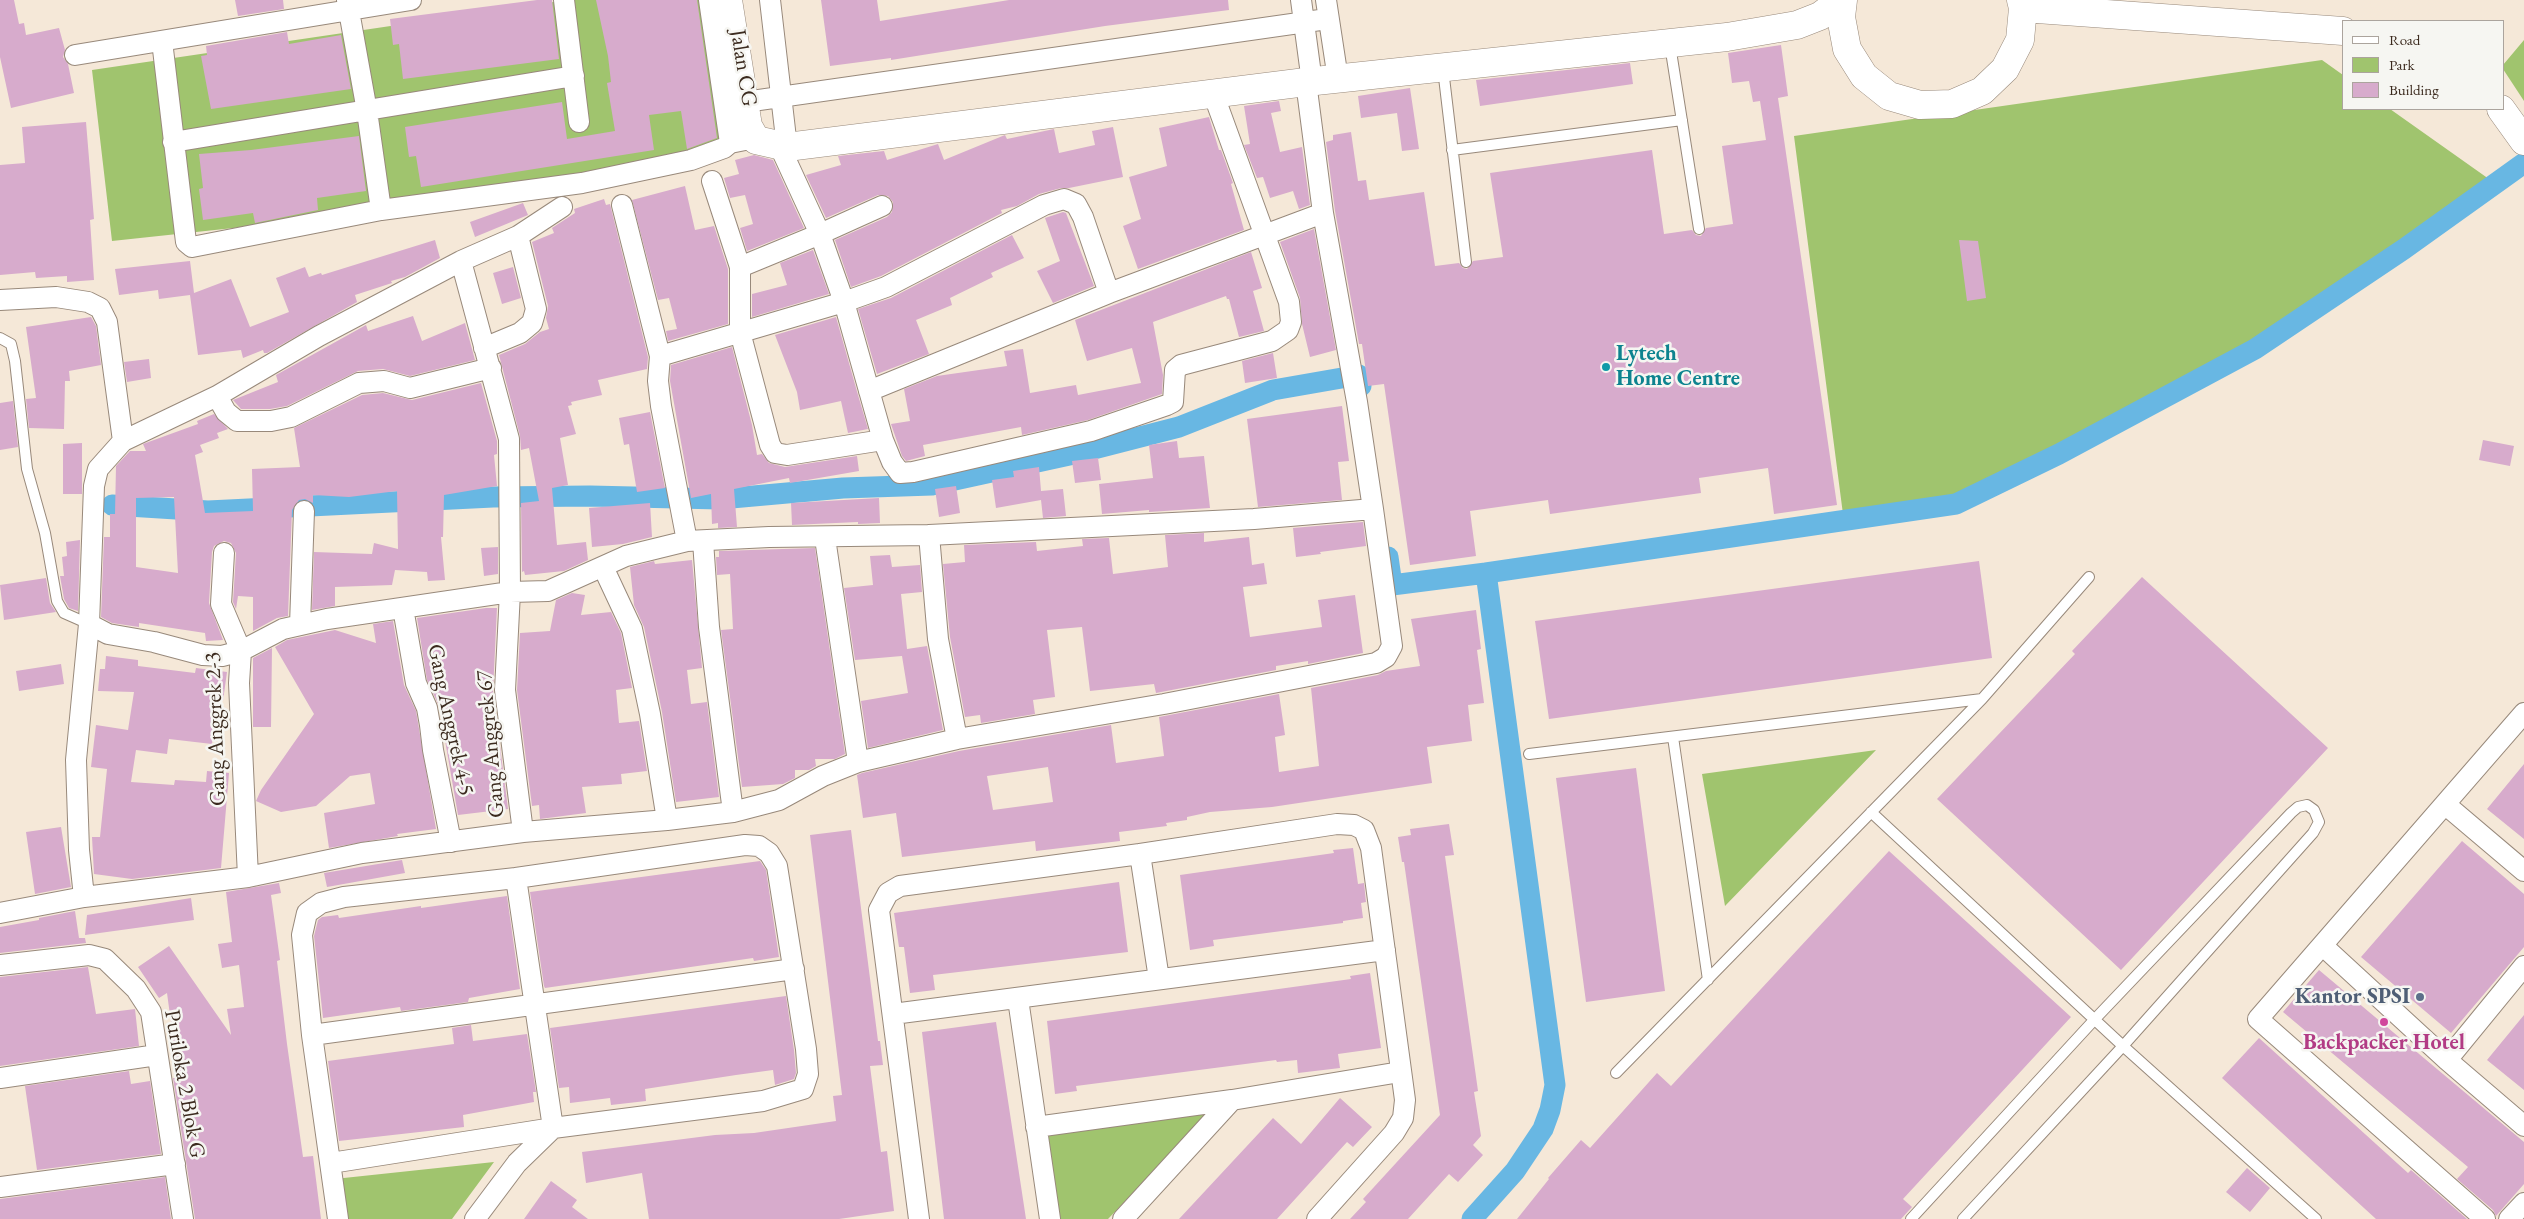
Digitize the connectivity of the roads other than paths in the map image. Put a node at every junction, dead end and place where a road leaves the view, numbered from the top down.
1 (411, 0) edge
2 (564, 0) edge
3 (709, 0) edge
4 (728, 0) edge
5 (770, 0) edge
6 (1301, 0) edge
7 (1838, 0) edge
8 (1843, 0) edge
9 (2022, 4) edge
10 (348, 6) edge
11 (1326, 10) edge
12 (1303, 23) junction
13 (1797, 25) junction
14 (2342, 30) edge
15 (162, 41) junction
16 (1670, 42) junction
17 (1847, 49) junction
18 (75, 55) dead end
19 (1443, 69) junction
20 (574, 76) junction
21 (1319, 81) junction
22 (1213, 93) junction
23 (780, 98) junction
24 (745, 102) junction
25 (367, 111) junction
26 (2505, 113) edge
27 (1682, 120) junction
28 (579, 122) dead end
29 (2524, 141) edge
30 (173, 142) junction
31 (763, 144) junction
32 (1452, 150) junction
33 (712, 181) dead end
34 (622, 205) dead end
35 (882, 206) dead end
36 (562, 207) dead end
37 (381, 210) junction
38 (1323, 213) junction
39 (1699, 229) dead end
40 (820, 234) junction
41 (1265, 234) junction
42 (518, 236) junction
43 (461, 261) junction
44 (1466, 262) dead end
45 (740, 267) junction
46 (1109, 293) junction
47 (0, 300) edge
48 (844, 302) junction
49 (740, 332) junction
50 (0, 338) edge
51 (484, 348) junction
52 (660, 356) junction
53 (491, 368) junction
54 (869, 391) junction
55 (217, 396) junction
56 (883, 440) junction
57 (122, 441) junction
58 (1373, 509) junction
59 (304, 511) dead end
60 (930, 535) junction
61 (825, 538) junction
62 (695, 541) junction
63 (224, 553) dead end
64 (603, 567) junction
65 (2089, 577) dead end
66 (510, 592) junction
67 (403, 608) junction
68 (89, 624) junction
69 (300, 626) junction
70 (241, 651) junction
71 (1982, 699) junction
72 (2524, 713) edge
73 (1673, 737) junction
74 (957, 739) junction
75 (1529, 754) dead end
76 (858, 762) junction
77 (2446, 805) junction
78 (733, 812) junction
79 (1871, 812) junction
80 (667, 820) junction
81 (523, 832) junction
82 (451, 842) junction
83 (1140, 854) junction
84 (2524, 871) edge
85 (248, 877) junction
86 (516, 878) junction
87 (84, 897) junction
88 (0, 913) edge
89 (2323, 946) junction
90 (1385, 950) junction
91 (0, 965) edge
92 (2524, 966) edge
93 (794, 969) junction
94 (1159, 979) junction
95 (1708, 980) junction
96 (1018, 998) junction
97 (535, 1004) junction
98 (893, 1014) junction
99 (2095, 1019) junction
100 (312, 1035) junction
101 (2123, 1046) junction
102 (157, 1055) junction
103 (2447, 1060) junction
104 (1400, 1072) junction
105 (1616, 1073) dead end
106 (0, 1078) edge
107 (1232, 1100) junction
108 (2524, 1126) edge
109 (1036, 1127) junction
110 (553, 1128) junction
111 (331, 1163) junction
112 (175, 1164) junction
113 (0, 1187) edge
114 (2524, 1203) edge
115 (183, 1219) edge
116 (338, 1219) edge
117 (475, 1219) edge
118 (919, 1219) edge
119 (1050, 1219) edge
120 (1123, 1219) edge
121 (1317, 1219) edge
122 (1911, 1219) edge
123 (1963, 1219) edge
124 (2316, 1219) edge
125 (2485, 1219) edge
126 (2509, 1219) edge

1 - 10 street
2 - 20 street
3 - 31 street, Jalan CG
4 - 24 street
5 - 23 street
6 - 12 street
7 - 13 street
8 - 17 street
9 - 14 street
9 - 17 street
10 - 15 street
10 - 25 street
11 - 12 street
11 - 21 street
12 - 21 street
12 - 23 street
13 - 16 street
13 - 17 street
15 - 18 street
15 - 30 street
16 - 19 street
16 - 27 lane
19 - 21 street
19 - 32 lane
20 - 25 street
20 - 28 street
21 - 22 street
21 - 38 street
22 - 31 street
22 - 41 street
23 - 24 street
23 - 31 street
24 - 31 street
25 - 30 street
25 - 37 street
26 - 29 street
27 - 32 lane
27 - 39 lane
30 - 37 street
31 - 37 street
31 - 40 street
32 - 44 lane
33 - 45 street
34 - 52 street
35 - 40 street
36 - 42 street
38 - 41 street
38 - 58 street
40 - 45 street
40 - 48 street
41 - 46 street
41 - 56 street
42 - 43 street
42 - 51 street
43 - 51 street, Gang Anggrek 67
43 - 55 street
45 - 49 street
46 - 48 street
46 - 54 street
47 - 57 street
48 - 49 street
48 - 54 street
49 - 52 street
49 - 56 street
50 - 68 lane
51 - 53 street, Gang Anggrek 67
52 - 62 street
53 - 55 street
53 - 66 street, Gang Anggrek 67
54 - 56 street
55 - 57 street
57 - 68 street
58 - 60 street
58 - 74 street
59 - 69 street
60 - 61 street
60 - 74 street
61 - 62 street
61 - 76 street
62 - 64 street
62 - 78 street
63 - 70 street, Gang Anggrek 2-3
64 - 66 street
64 - 80 street
65 - 71 lane
66 - 67 street
66 - 81 street, Gang Anggrek 67
67 - 69 street
67 - 82 street, Gang Anggrek 4-5
68 - 70 street
68 - 87 street
69 - 70 street
70 - 85 street, Gang Anggrek 2-3
71 - 73 lane
71 - 79 lane
72 - 77 street
73 - 75 lane
73 - 95 lane
74 - 76 street
76 - 78 street
77 - 84 street
77 - 89 street
78 - 80 street
79 - 95 lane
79 - 99 lane
80 - 81 street
81 - 82 street
82 - 85 street
83 - 90 street
83 - 94 street
83 - 98 street
85 - 87 street
86 - 93 street
86 - 97 street
86 - 100 street
87 - 88 street
89 - 103 street
89 - 125 street
90 - 94 street
90 - 104 street
91 - 102 street, Puriloka 2 Blok G
92 - 103 street
93 - 97 street
93 - 110 street
94 - 96 street
95 - 105 lane
96 - 98 street
96 - 109 street
97 - 100 street
97 - 110 street
98 - 118 street
99 - 101 lane
99 - 101 lane
99 - 122 lane
100 - 111 street
101 - 123 lane
101 - 124 lane
102 - 106 street
102 - 112 street, Puriloka 2 Blok G
103 - 108 street
104 - 107 street
104 - 121 street
107 - 109 street
107 - 120 street
109 - 119 street
110 - 111 street
110 - 117 street
111 - 116 street
112 - 113 street
112 - 115 street, Puriloka 2 Blok G
114 - 126 street

